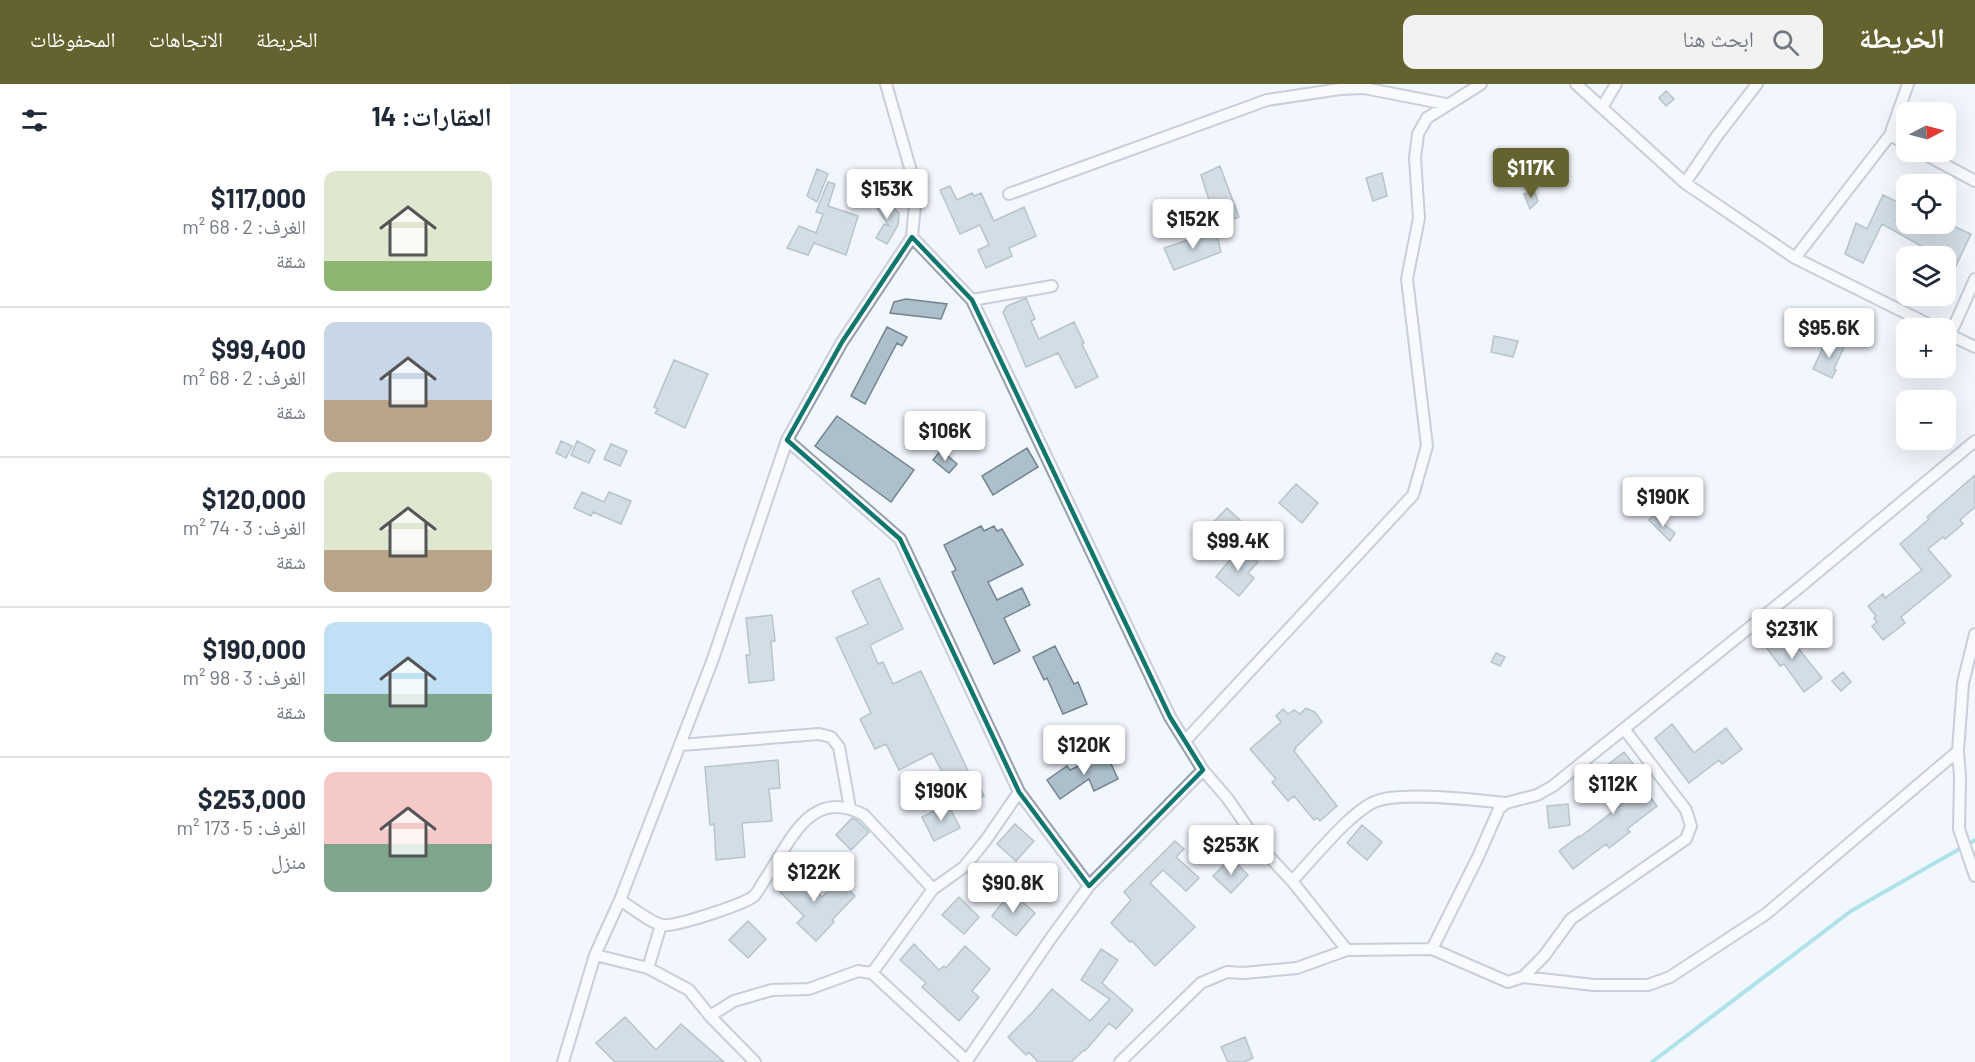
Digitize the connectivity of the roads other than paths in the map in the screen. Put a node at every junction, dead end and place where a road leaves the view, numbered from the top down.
1 (886, 84) edge
2 (1480, 84) edge
3 (1576, 84) edge
4 (1616, 84) edge
5 (1757, 84) edge
6 (1908, 84) edge
7 (1340, 86) edge
8 (1446, 104) junction
9 (1603, 106) junction
10 (1890, 135) junction
11 (1896, 138) edge
12 (1940, 162) edge
13 (1975, 181) edge
14 (1685, 183) junction
15 (1009, 194) dead end
16 (912, 237) junction
17 (1794, 258) junction
18 (1975, 279) edge
19 (1052, 286) dead end
20 (972, 300) junction
21 (1916, 318) edge
22 (1956, 318) edge
23 (1956, 338) edge
24 (1975, 347) edge
25 (787, 440) junction
26 (1975, 441) edge
27 (1975, 634) edge
28 (1625, 730) junction
29 (1185, 741) junction
30 (681, 745) junction
31 (1958, 751) junction
32 (1203, 770) junction
33 (1019, 792) junction
34 (1506, 802) junction
35 (850, 808) junction
36 (1975, 876) edge
37 (1292, 881) junction
38 (1089, 886) junction
39 (933, 889) junction
40 (620, 900) junction
41 (661, 925) junction
42 (1432, 949) junction
43 (1347, 950) junction
44 (595, 955) junction
45 (648, 968) junction
46 (872, 973) junction
47 (1523, 977) junction
48 (710, 1016) junction
49 (563, 1062) edge
50 (755, 1062) edge
51 (966, 1062) edge
52 (1120, 1062) edge

1 - 16 street
2 - 8 street
3 - 9 street
4 - 9 street
5 - 14 street
6 - 10 street
7 - 8 street
7 - 15 street
8 - 29 street
9 - 14 street
10 - 11 street
10 - 17 street
12 - 13 street
14 - 17 street
16 - 20 street
16 - 25 street
17 - 21 street
18 - 22 street
19 - 20 street
20 - 29 street
23 - 24 street
25 - 30 street
25 - 33 street
26 - 28 street
27 - 31 street
28 - 34 street
28 - 47 street
29 - 32 street
30 - 35 street
30 - 40 street
31 - 36 street
31 - 47 street
32 - 37 street
32 - 38 street
33 - 38 street
33 - 39 street
34 - 37 street
34 - 42 street
35 - 39 street
35 - 41 street
37 - 43 street
38 - 51 street
39 - 46 street
40 - 41 street
40 - 44 street
41 - 45 street
42 - 43 street
42 - 47 street
43 - 52 street
44 - 45 street
44 - 49 street
45 - 48 street
46 - 48 street
46 - 51 street
48 - 50 street

